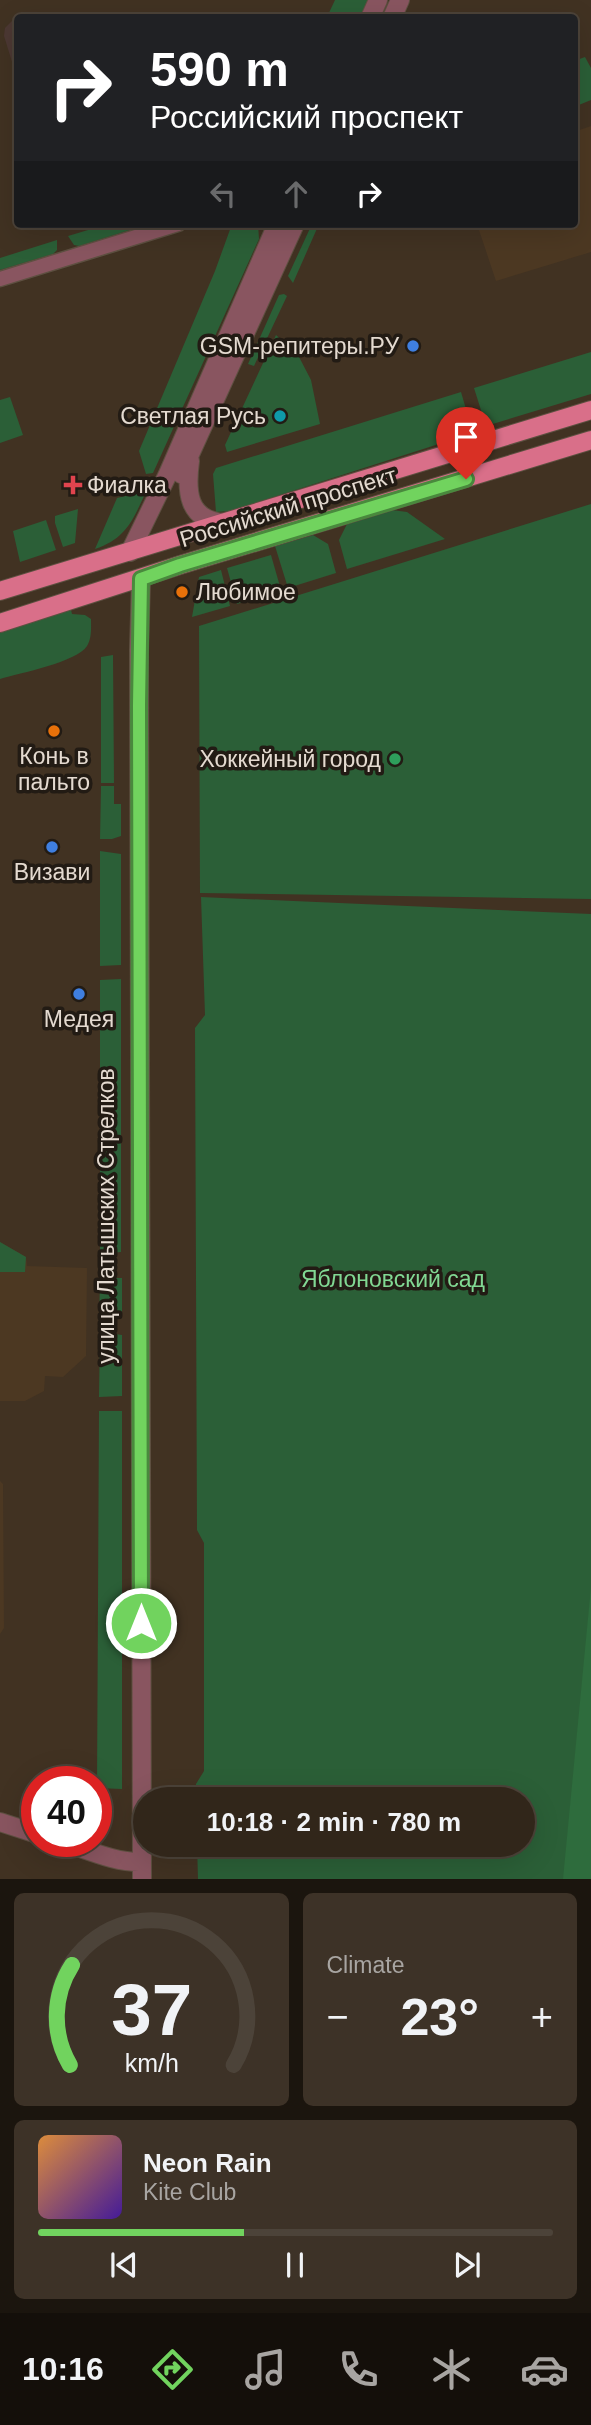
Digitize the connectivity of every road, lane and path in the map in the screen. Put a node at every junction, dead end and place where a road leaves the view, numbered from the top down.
1 (165, 228) edge
2 (275, 228) edge
3 (293, 228) edge
4 (0, 279) edge
5 (591, 410) edge
6 (591, 440) edge
7 (191, 453) junction
8 (224, 523) junction
9 (139, 550) junction
10 (135, 581) junction
11 (0, 591) edge
12 (0, 623) edge
13 (0, 1822) edge
14 (21, 1828) edge
15 (101, 1857) edge
16 (137, 1871) edge

1 - 4 street
2 - 9 street
3 - 7 street
5 - 8 main road, Российский проспект
6 - 10 main road, Российский проспект
7 - 8 street
7 - 9 street
8 - 9 main road, Российский проспект
9 - 10 main road, улица Латышских Стрелков
9 - 11 main road, Российский проспект
10 - 12 main road, Российский проспект
10 - 16 street, улица Латышских Стрелков
13 - 14 street
15 - 16 street

